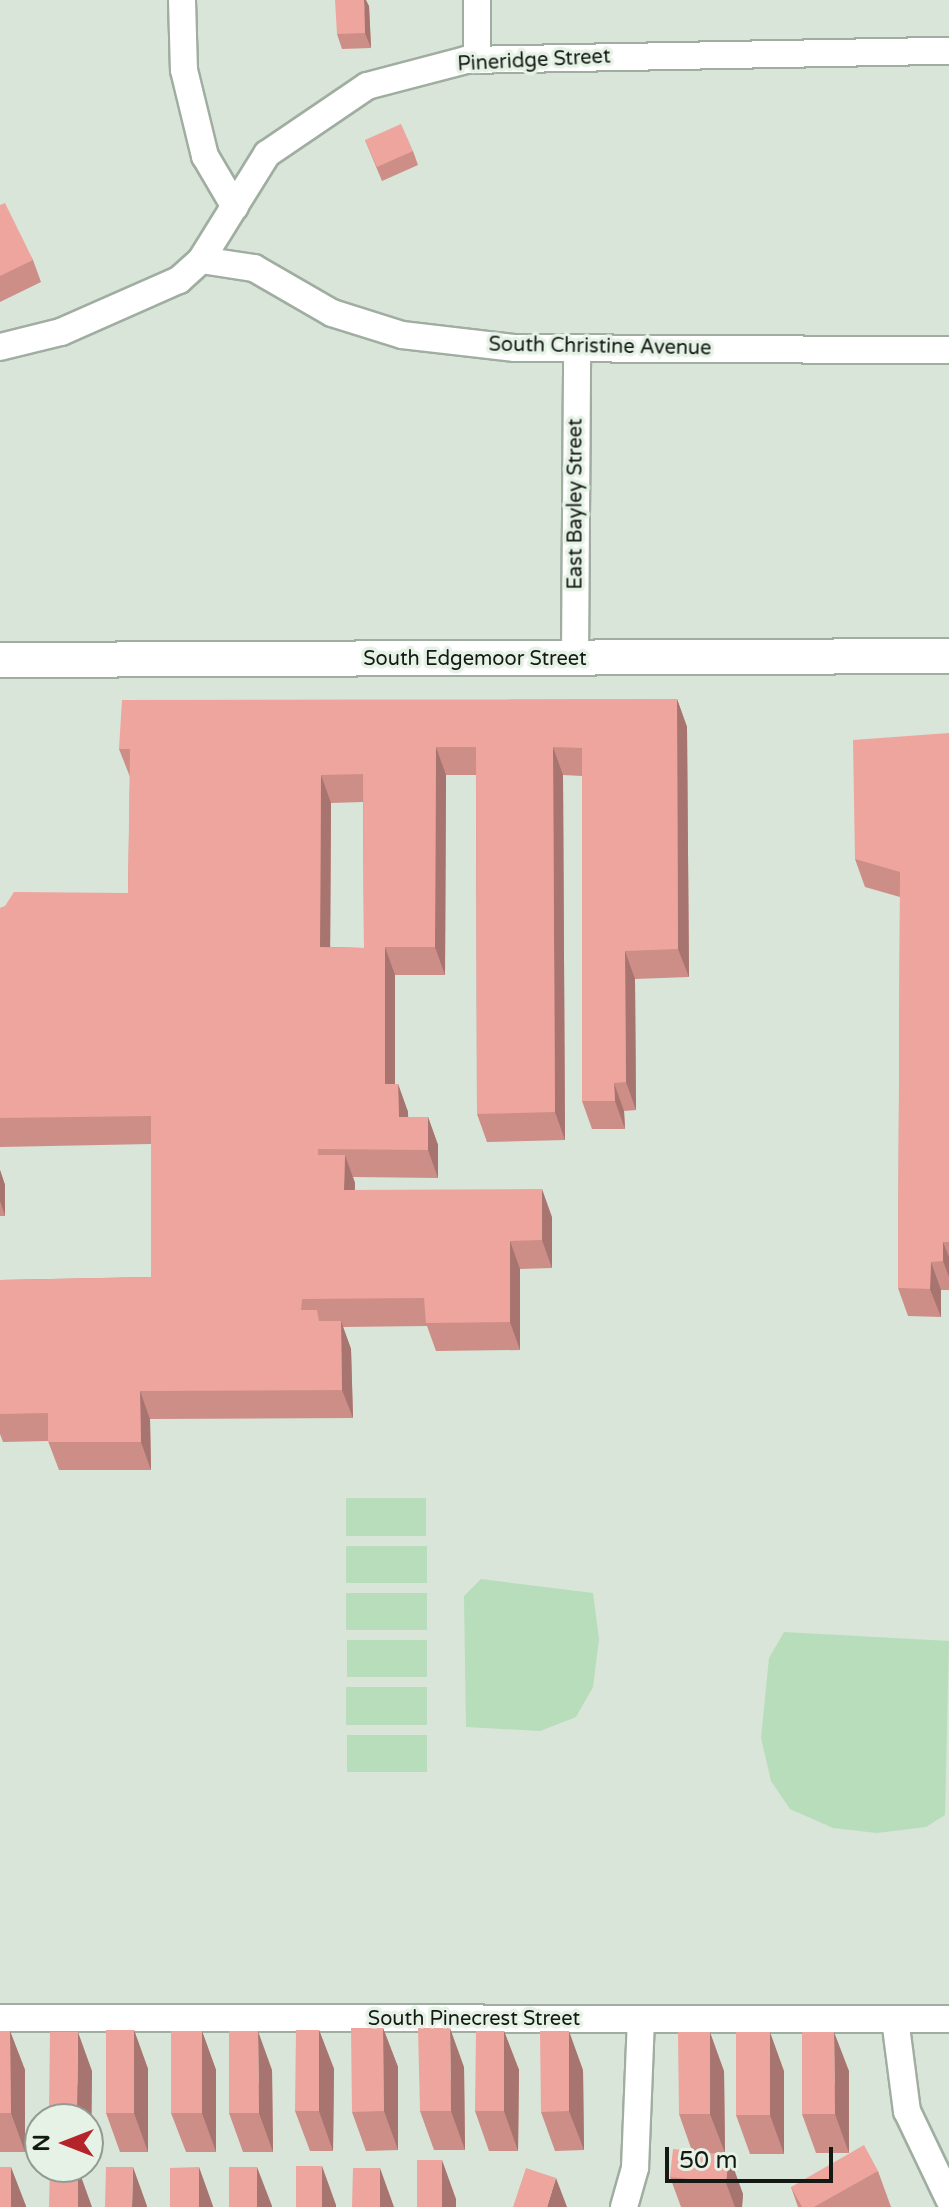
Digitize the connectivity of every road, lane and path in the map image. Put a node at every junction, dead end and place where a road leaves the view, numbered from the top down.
1 (182, 0) edge
2 (477, 0) edge
3 (949, 51) edge
4 (477, 60) junction
5 (235, 207) junction
6 (201, 260) junction
7 (0, 347) edge
8 (577, 348) junction
9 (949, 350) edge
10 (949, 656) edge
11 (575, 659) junction
12 (0, 660) edge
13 (0, 2018) edge
14 (895, 2019) junction
15 (949, 2019) edge
16 (641, 2020) junction
17 (949, 2199) edge
18 (624, 2207) edge

1 - 5 street
2 - 4 street
3 - 4 street, Pineridge Street
4 - 5 street, Pineridge Street
5 - 6 street, Pineridge Street
6 - 7 street
6 - 8 street, South Christine Avenue
8 - 9 street, South Christine Avenue
8 - 11 street, East Bayley Street
10 - 11 street, South Edgemoor Street
11 - 12 street, South Edgemoor Street
13 - 16 street, South Pinecrest Street
14 - 15 street, South Pinecrest Street
14 - 16 street, South Pinecrest Street
14 - 17 street
16 - 18 street

